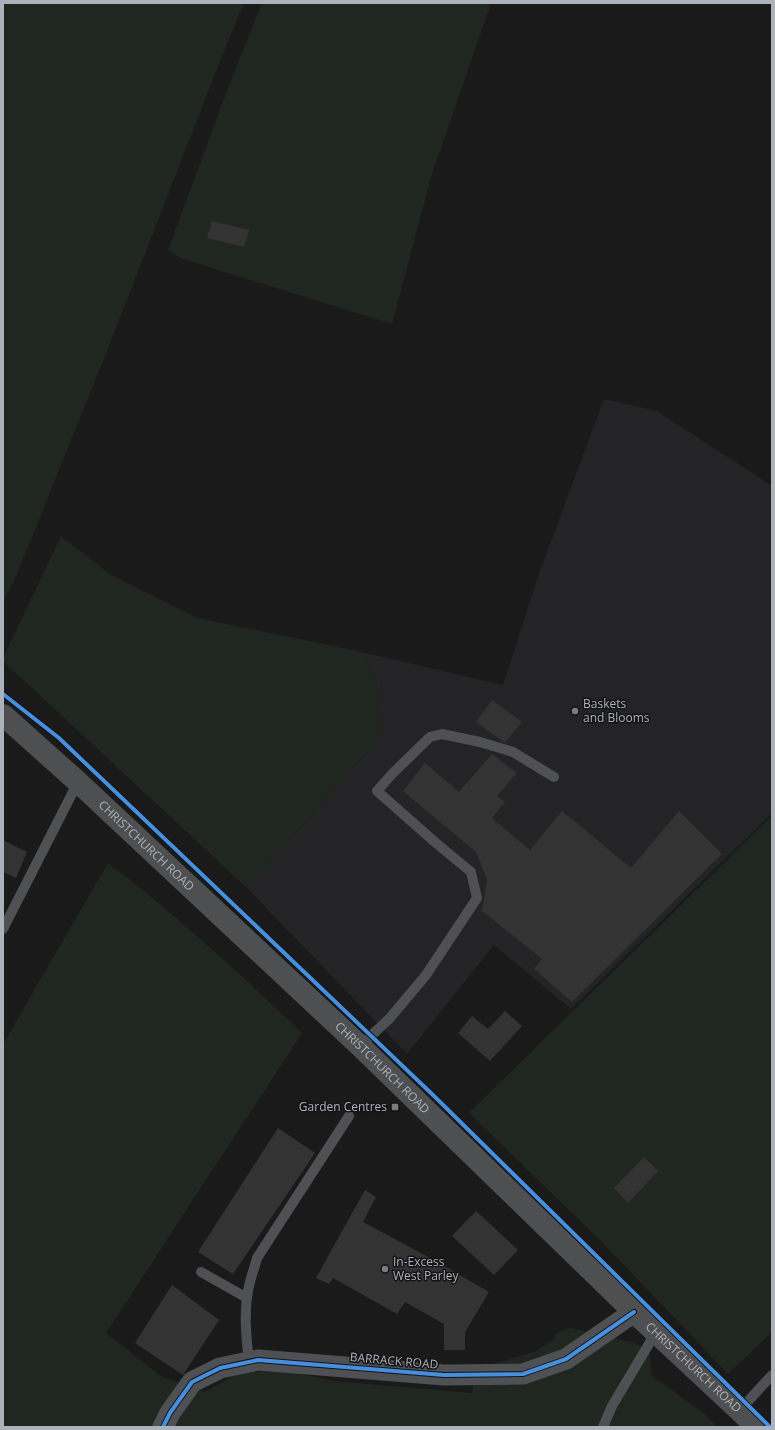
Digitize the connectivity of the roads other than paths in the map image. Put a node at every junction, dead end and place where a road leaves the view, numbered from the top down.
1 (3, 715) edge
2 (554, 777) dead end
3 (78, 782) junction
4 (3, 929) edge
5 (360, 1046) junction
6 (349, 1116) dead end
7 (201, 1272) dead end
8 (247, 1298) junction
9 (634, 1312) junction
10 (656, 1332) junction
11 (249, 1362) junction
12 (772, 1375) edge
13 (740, 1410) junction
14 (163, 1427) edge
15 (603, 1427) edge
16 (756, 1427) edge

1 - 3 main road, CHRISTCHURCH ROAD
2 - 5 lane
3 - 4 lane
3 - 5 main road, CHRISTCHURCH ROAD
5 - 9 main road, CHRISTCHURCH ROAD
6 - 8 lane
7 - 8 lane
8 - 11 lane
9 - 10 main road, CHRISTCHURCH ROAD
9 - 11 street, BARRACK ROAD
10 - 13 main road, CHRISTCHURCH ROAD
10 - 15 lane
11 - 14 street, BARRACK ROAD
12 - 13 lane
13 - 16 main road, CHRISTCHURCH ROAD

